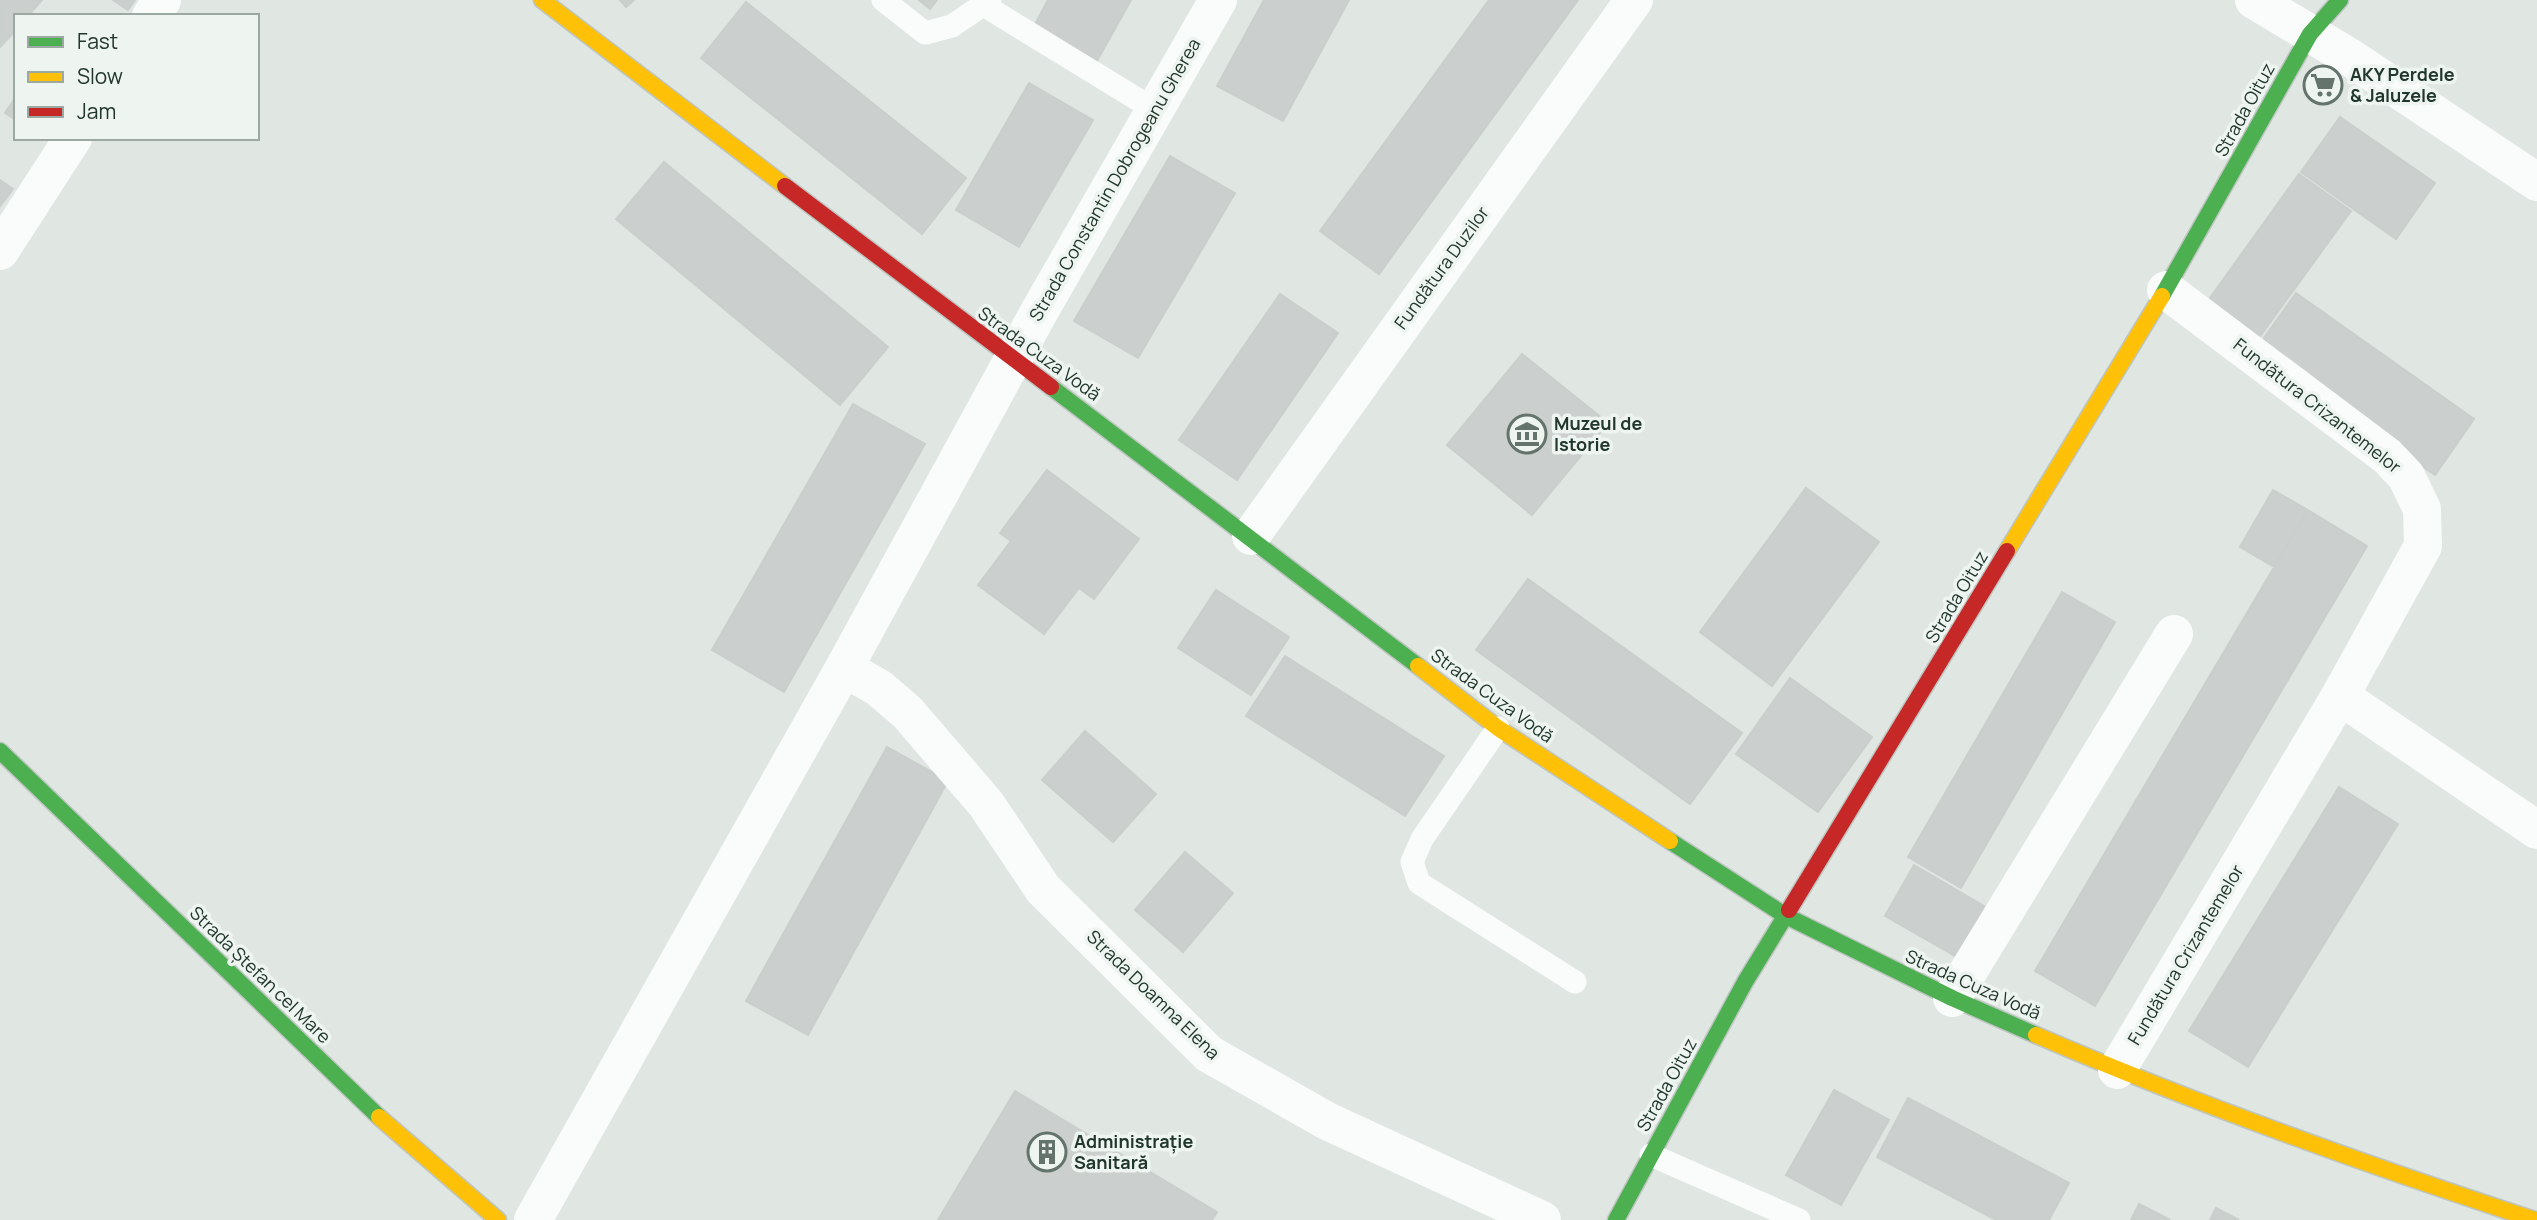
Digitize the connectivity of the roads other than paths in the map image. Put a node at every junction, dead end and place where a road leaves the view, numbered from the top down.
1 (542, 0) edge
2 (883, 0) edge
3 (1218, 0) edge
4 (1634, 0) edge
5 (2254, 0) edge
6 (2340, 0) edge
7 (988, 3) edge
8 (2309, 34) junction
9 (1155, 110) junction
10 (72, 140) edge
11 (2537, 182) edge
12 (0, 251) edge
13 (2166, 289) junction
14 (1013, 360) junction
15 (1251, 536) junction
16 (2174, 634) dead end
17 (844, 668) junction
18 (2340, 696) junction
19 (1498, 728) junction
20 (0, 751) edge
21 (2537, 830) edge
22 (1786, 915) junction
23 (1575, 982) dead end
24 (1952, 998) junction
25 (2117, 1070) junction
26 (1651, 1155) junction
27 (498, 1220) edge
28 (533, 1220) edge
29 (1542, 1220) edge
30 (1616, 1220) edge
31 (1799, 1220) edge
32 (2535, 1220) edge

1 - 14 street, Strada Cuza Vodă
2 - 7 lane
3 - 9 street, Strada Constantin Dobrogeanu Gherea
4 - 15 street, Fundătura Duzilor
5 - 8 street
6 - 8 street, Strada Oituz
7 - 9 lane
8 - 11 street
8 - 13 street, Strada Oituz
9 - 14 street, Strada Constantin Dobrogeanu Gherea
10 - 12 street
13 - 18 street, Fundătura Crizantemelor
13 - 22 street, Strada Oituz
14 - 15 street, Strada Cuza Vodă
14 - 17 street, Strada Constantin Dobrogeanu Gherea
15 - 19 street, Strada Cuza Vodă
16 - 24 street
17 - 28 street, Strada Constantin Dobrogeanu Gherea
17 - 29 street, Strada Doamna Elena
18 - 21 street
18 - 25 street, Fundătura Crizantemelor
19 - 22 street, Strada Cuza Vodă
19 - 23 lane
20 - 27 street, Strada Ștefan cel Mare
22 - 24 street, Strada Cuza Vodă
22 - 26 street, Strada Oituz
24 - 25 street, Strada Cuza Vodă
25 - 32 street, Strada Cuza Vodă
26 - 30 street, Strada Oituz
26 - 31 lane

